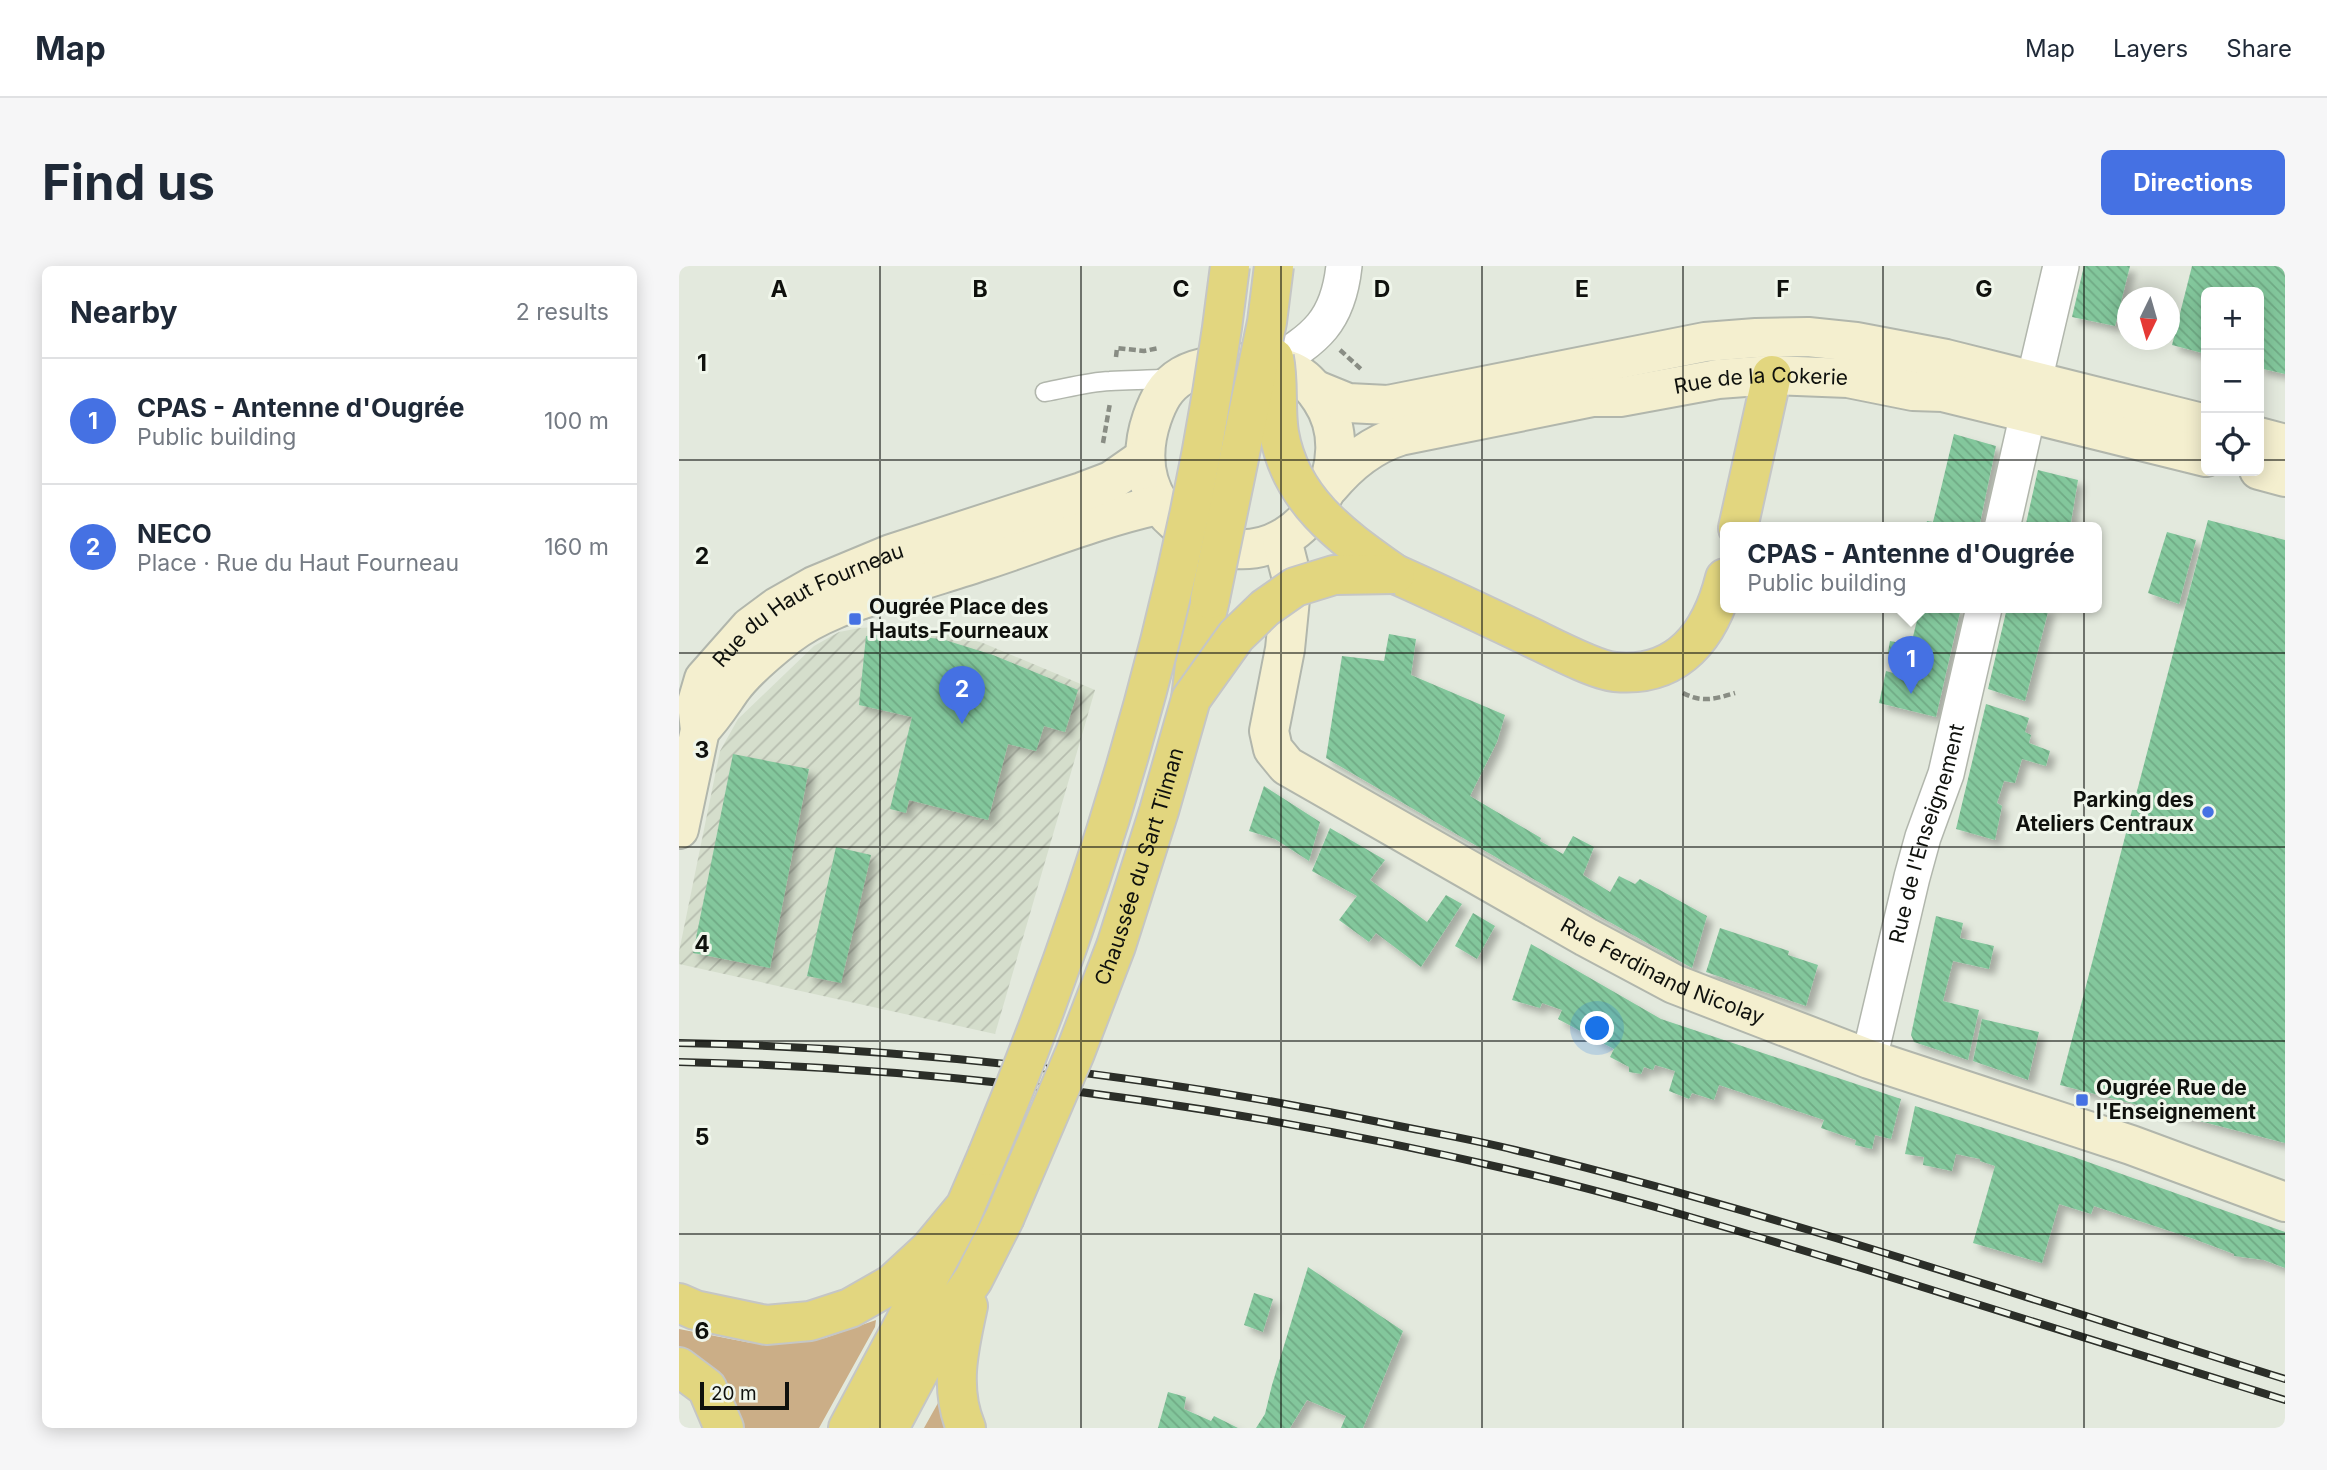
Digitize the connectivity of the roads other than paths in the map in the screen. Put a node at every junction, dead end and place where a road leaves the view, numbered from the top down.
1 (1230, 266) edge
2 (1273, 266) edge
3 (1344, 266) edge
4 (2061, 266) edge
5 (1267, 322) junction
6 (1270, 366) junction
7 (1772, 375) junction
8 (1181, 377) junction
9 (1316, 390) junction
10 (1045, 393) dead end
11 (2031, 397) junction
12 (2201, 423) edge
13 (2264, 438) edge
14 (2285, 444) edge
15 (2201, 455) edge
16 (1144, 458) junction
17 (2264, 471) edge
18 (2285, 477) edge
19 (1328, 486) junction
20 (1158, 505) junction
21 (1739, 522) edge
22 (2003, 522) edge
23 (1282, 540) junction
24 (1395, 574) junction
25 (1720, 596) edge
26 (1983, 613) edge
27 (1191, 699) junction
28 (700, 730) junction
29 (679, 829) edge
30 (1870, 1059) junction
31 (2285, 1202) edge
32 (964, 1208) junction
33 (974, 1280) junction
34 (679, 1303) edge
35 (679, 1367) edge
36 (724, 1428) edge
37 (848, 1428) edge
38 (889, 1428) edge
39 (966, 1428) edge

1 - 32 highway, Chaussée du Sart Tilman, bridge
2 - 5 highway, Chaussée du Sart Tilman, bridge
3 - 6 street
4 - 11 street
5 - 24 highway, bridge
5 - 27 highway, Chaussée du Sart Tilman, bridge
6 - 8 main road
6 - 9 main road
7 - 11 main road, Rue de la Cokerie
7 - 19 main road, Rue de la Cokerie
7 - 21 highway
8 - 10 lane
8 - 16 main road
9 - 11 main road, Rue de la Cokerie
9 - 19 main road
11 - 12 main road, Rue de la Cokerie
11 - 15 main road, Rue de la Cokerie
11 - 22 street
13 - 14 main road
16 - 20 main road
16 - 28 main road, Rue du Haut Fourneau
17 - 18 main road
19 - 23 main road
20 - 23 main road
20 - 28 main road, Rue du Haut Fourneau
23 - 30 main road, Rue Ferdinand Nicolay
24 - 25 highway
24 - 27 highway, bridge
26 - 30 street, Rue de l'Enseignement
27 - 33 highway, Chaussée du Sart Tilman, bridge
28 - 29 main road
30 - 31 main road, Rue Ferdinand Nicolay
32 - 34 highway
32 - 37 highway, Chaussée du Sart Tilman
33 - 38 highway, Chaussée du Sart Tilman
33 - 39 highway
35 - 36 highway

